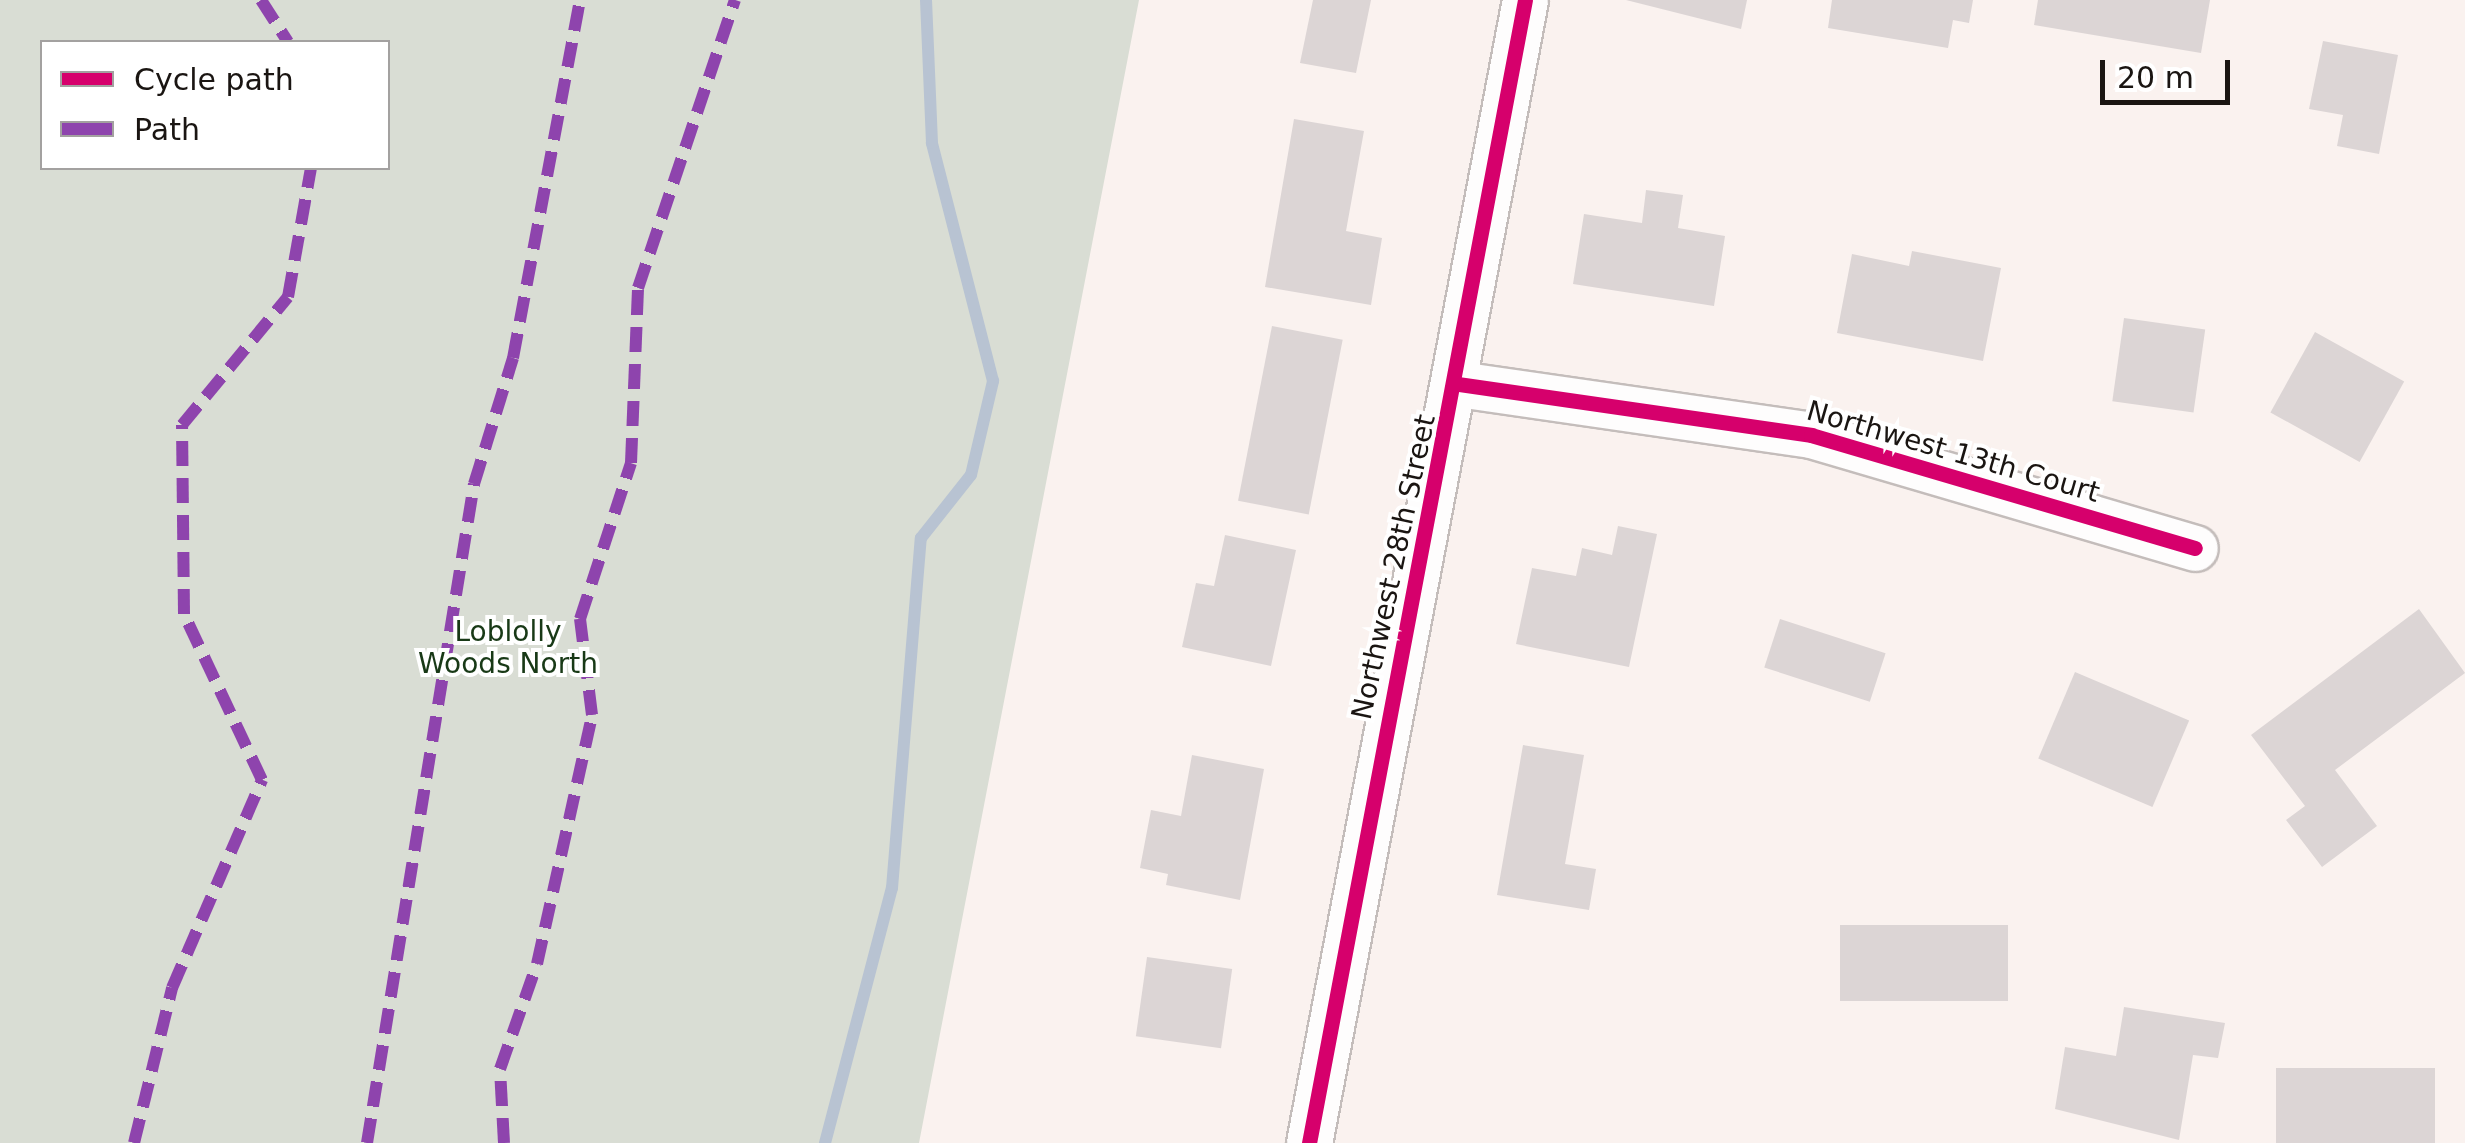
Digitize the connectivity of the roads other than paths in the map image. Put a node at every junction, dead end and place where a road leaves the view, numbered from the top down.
1 (1525, 0) edge
2 (1458, 384) junction
3 (2194, 548) dead end
4 (1308, 1143) edge

1 - 2 street, Northwest 28th Street
2 - 3 street, Northwest 13th Court
2 - 4 street, Northwest 28th Street

